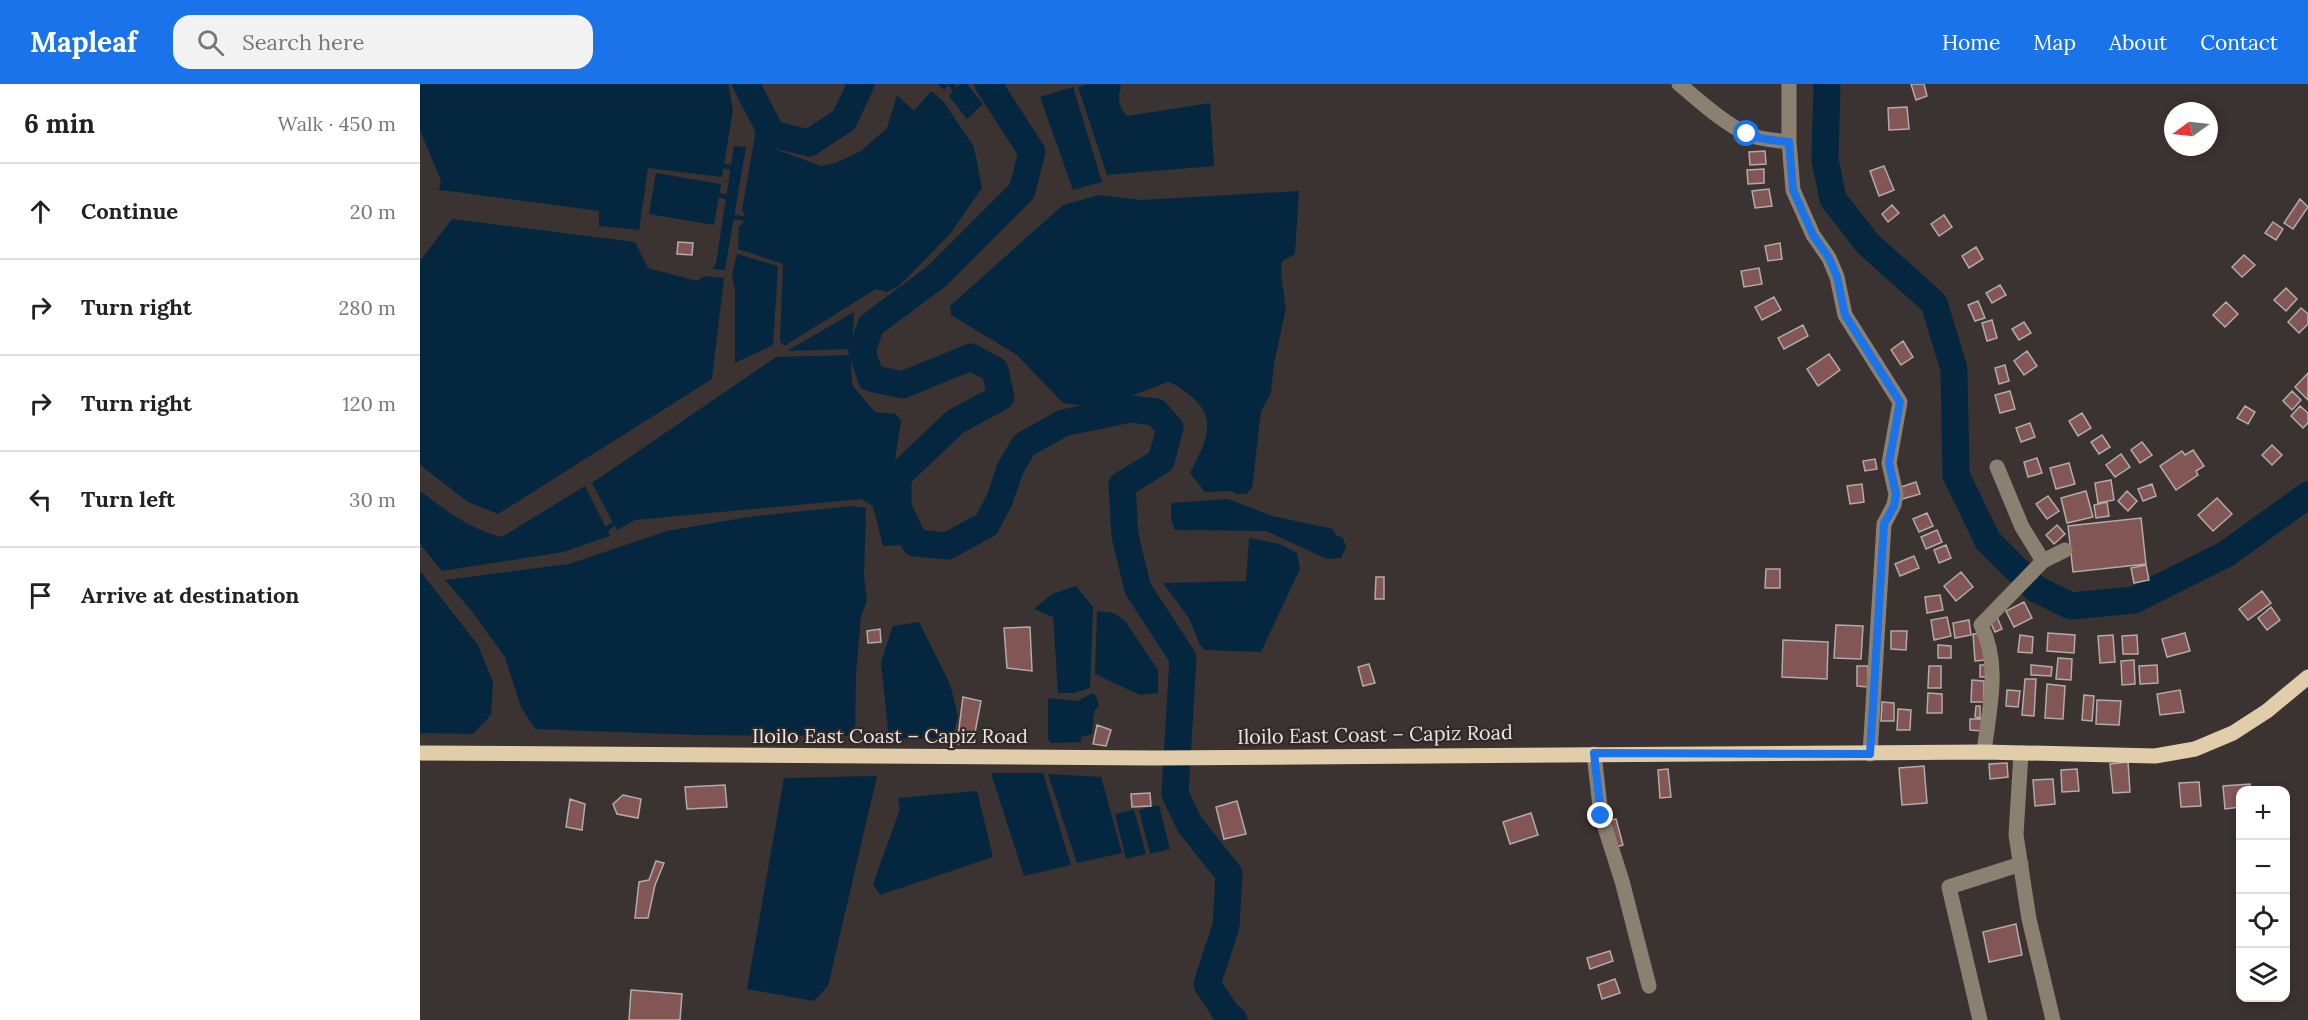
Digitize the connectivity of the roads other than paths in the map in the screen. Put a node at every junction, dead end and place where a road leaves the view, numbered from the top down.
1 (1679, 84) edge
2 (1789, 84) edge
3 (1789, 142) junction
4 (1997, 467) dead end
5 (2065, 550) dead end
6 (2043, 561) junction
7 (2308, 677) edge
8 (1984, 752) junction
9 (420, 753) edge
10 (1594, 753) junction
11 (2021, 753) junction
12 (1870, 754) junction
13 (2020, 864) junction
14 (1648, 986) dead end
15 (1980, 1020) edge
16 (2053, 1020) edge

1 - 3 street
2 - 3 street
3 - 12 street
4 - 6 street
5 - 6 street
6 - 8 street
7 - 11 main road, Iloilo East Coast – Capiz Road
8 - 11 main road, Iloilo East Coast – Capiz Road
8 - 12 main road, Iloilo East Coast – Capiz Road
9 - 10 main road, Iloilo East Coast – Capiz Road
10 - 12 main road, Iloilo East Coast – Capiz Road
10 - 14 street
11 - 13 street
13 - 15 street
13 - 16 street

